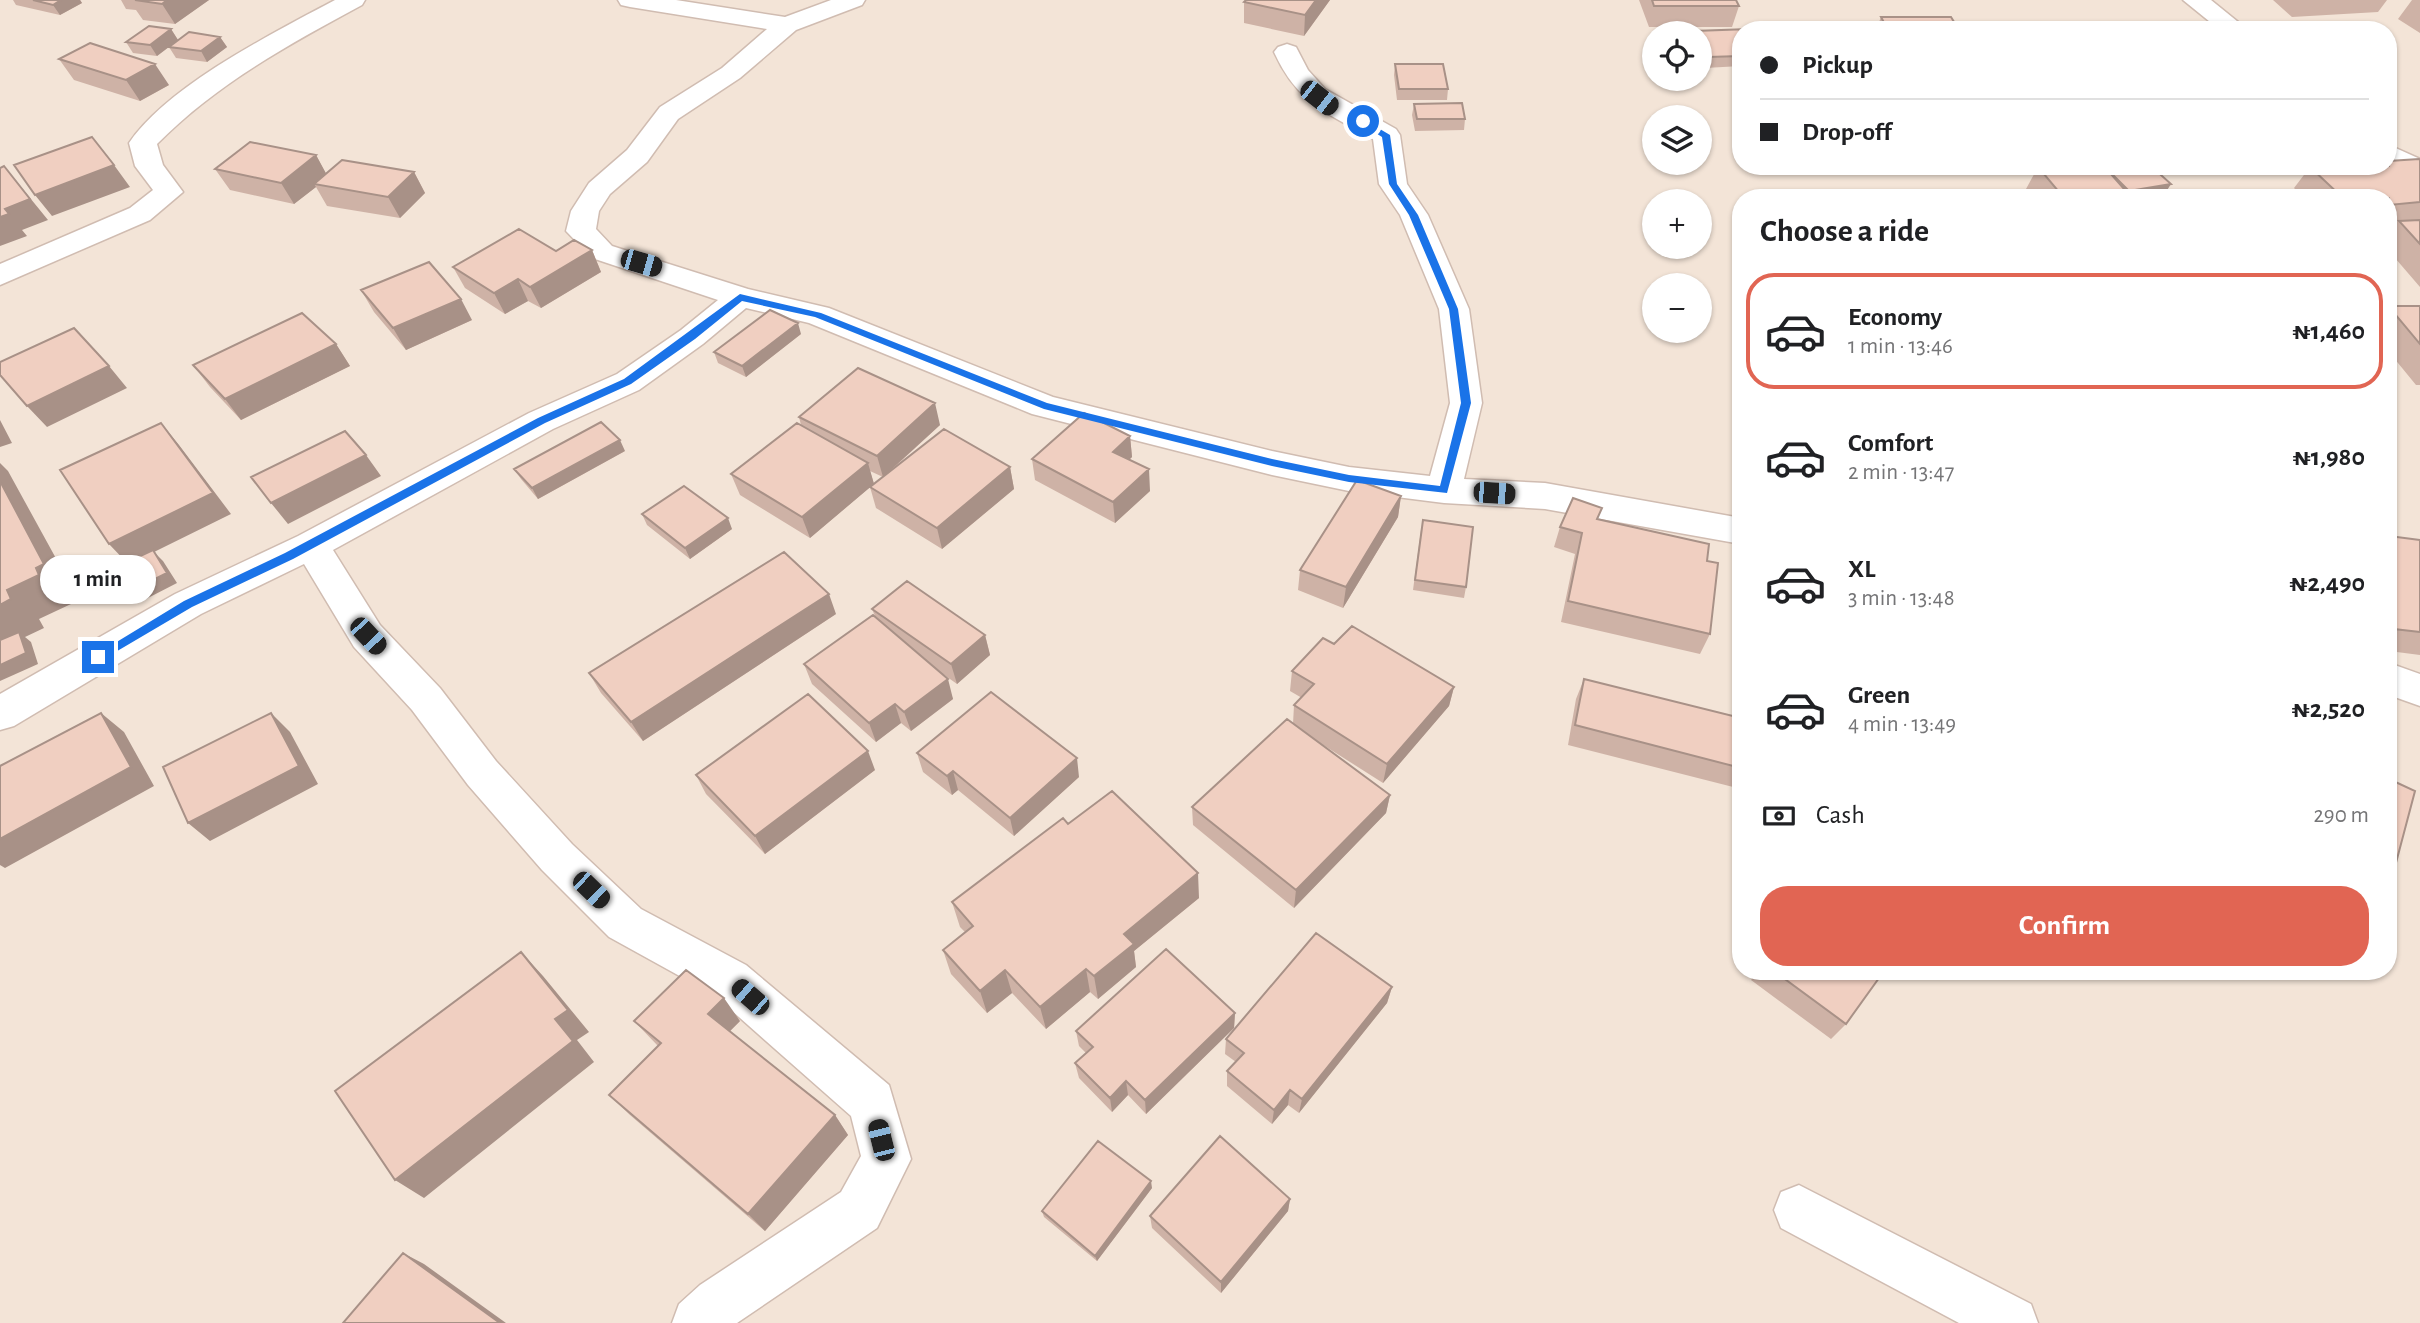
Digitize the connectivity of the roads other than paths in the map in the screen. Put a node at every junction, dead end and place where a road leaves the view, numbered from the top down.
1 (353, 0) edge
2 (631, 0) edge
3 (853, 0) edge
4 (2196, 0) edge
5 (2224, 21) edge
6 (787, 25) junction
7 (1287, 52) dead end
8 (2397, 158) edge
9 (2420, 171) edge
10 (0, 276) edge
11 (740, 297) junction
12 (1444, 490) junction
13 (1732, 529) edge
14 (310, 545) junction
15 (2397, 682) edge
16 (2420, 690) edge
17 (0, 714) edge
18 (1799, 1210) dead end
19 (698, 1323) edge
20 (2012, 1323) edge

1 - 10 street
2 - 6 street
3 - 6 street
4 - 5 street
6 - 11 street
7 - 12 street
8 - 9 street
11 - 12 street
11 - 14 street
12 - 13 street
14 - 17 street
14 - 19 street
15 - 16 street
18 - 20 street

